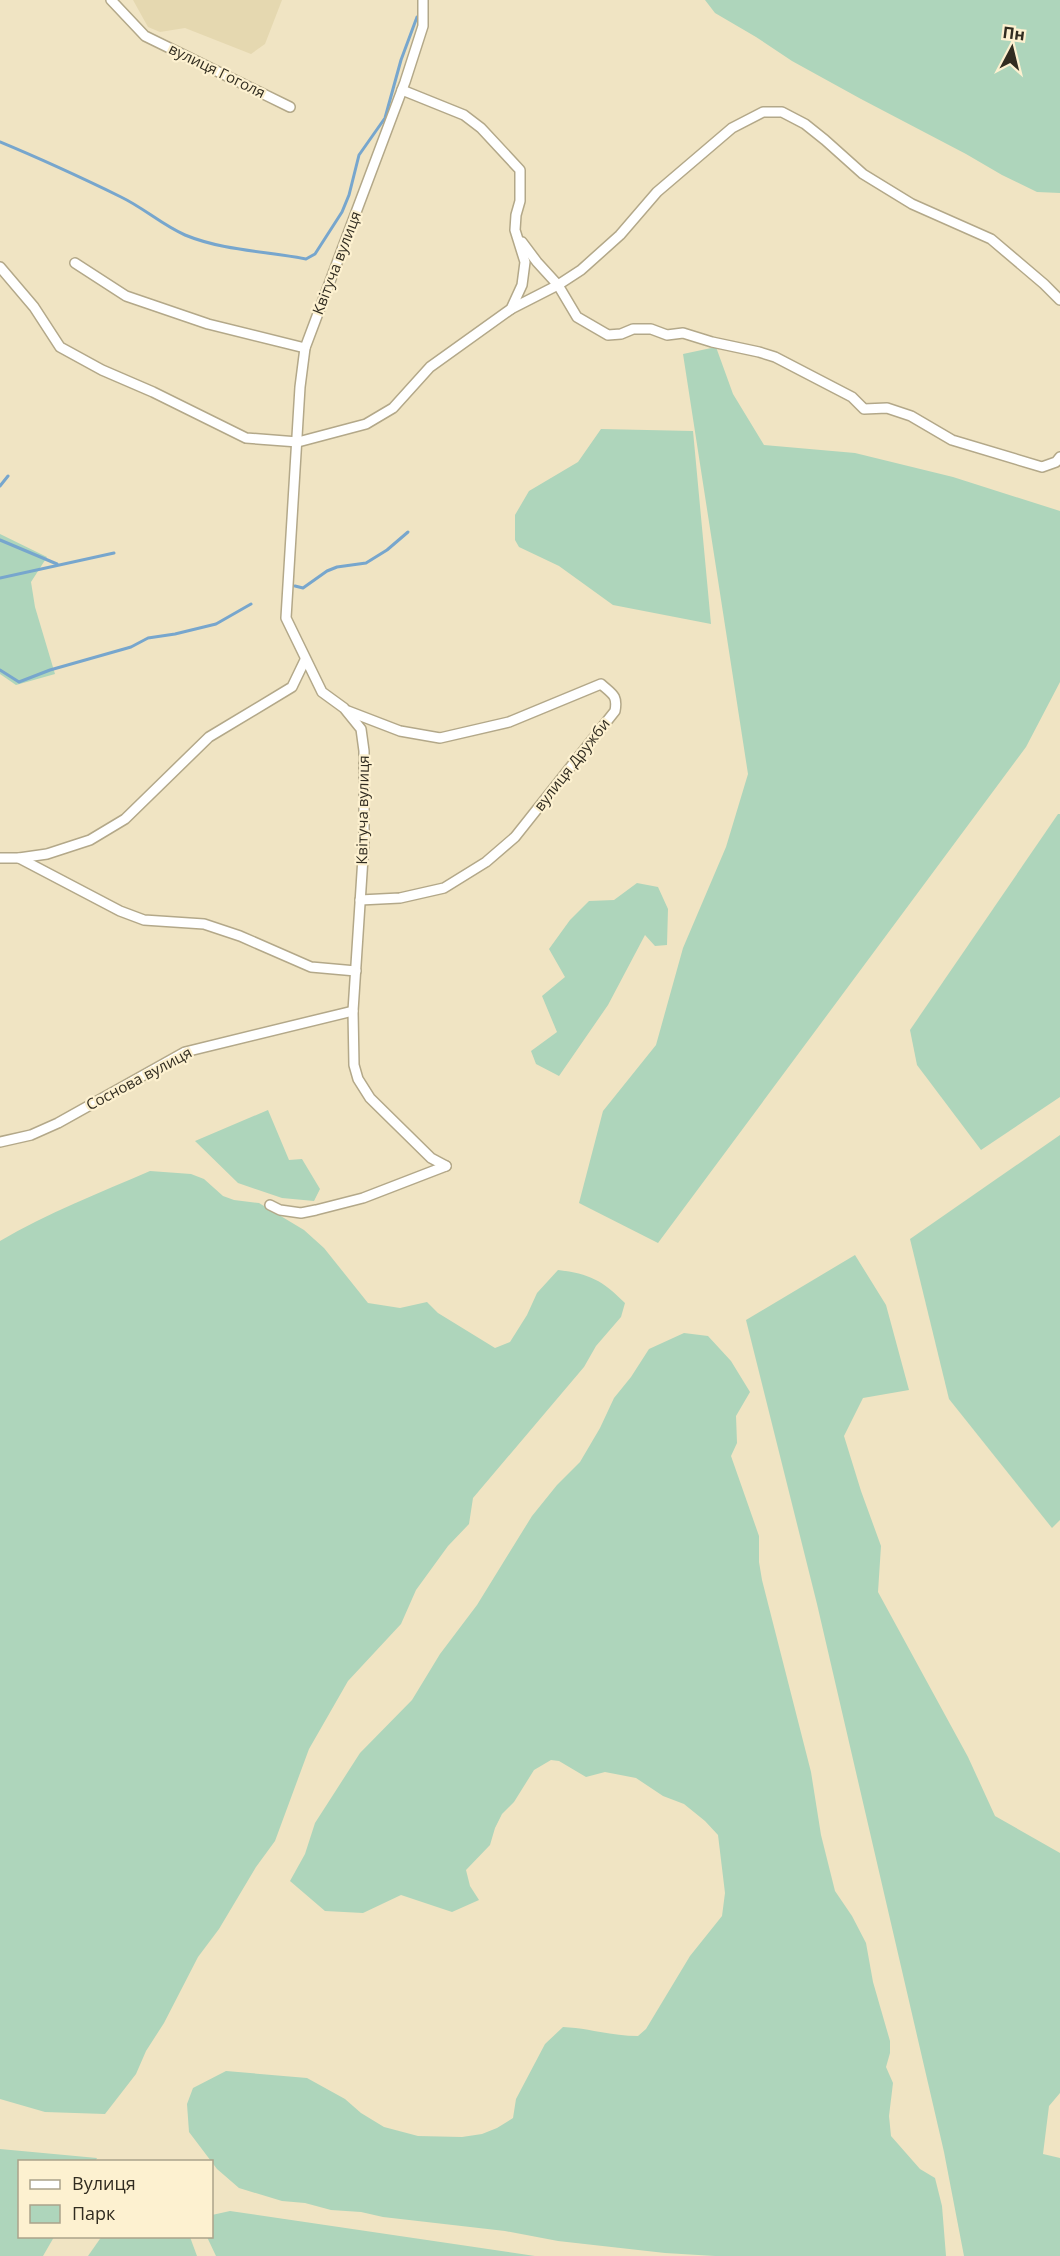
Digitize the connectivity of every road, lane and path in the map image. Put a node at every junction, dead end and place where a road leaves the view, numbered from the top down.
1 (111, 0) edge
2 (423, 0) edge
3 (402, 90) junction
4 (290, 107) dead end
5 (518, 237) junction
6 (75, 263) dead end
7 (0, 267) edge
8 (558, 285) junction
9 (1060, 300) edge
10 (511, 309) junction
11 (305, 348) junction
12 (298, 442) junction
13 (1060, 457) edge
14 (305, 660) junction
15 (345, 710) junction
16 (0, 858) edge
17 (19, 858) junction
18 (360, 900) junction
19 (356, 971) junction
20 (353, 1011) junction
21 (0, 1142) edge
22 (270, 1205) dead end

1 - 4 street, вулиця Гоголя
2 - 3 street, Квітуча вулиця
3 - 5 street
3 - 11 street, Квітуча вулиця
5 - 8 street
5 - 10 street
6 - 11 street
7 - 12 street
8 - 9 street
8 - 10 street
8 - 13 street
10 - 12 street
11 - 12 street, Квітуча вулиця
12 - 14 street, Квітуча вулиця
14 - 15 street, Квітуча вулиця
14 - 17 street
15 - 18 street, Квітуча вулиця
15 - 18 street, вулиця Дружби
16 - 17 street
17 - 19 street
18 - 19 street, Квітуча вулиця
19 - 20 street, Квітуча вулиця
20 - 21 street, Соснова вулиця
20 - 22 street, Квітуча вулиця

